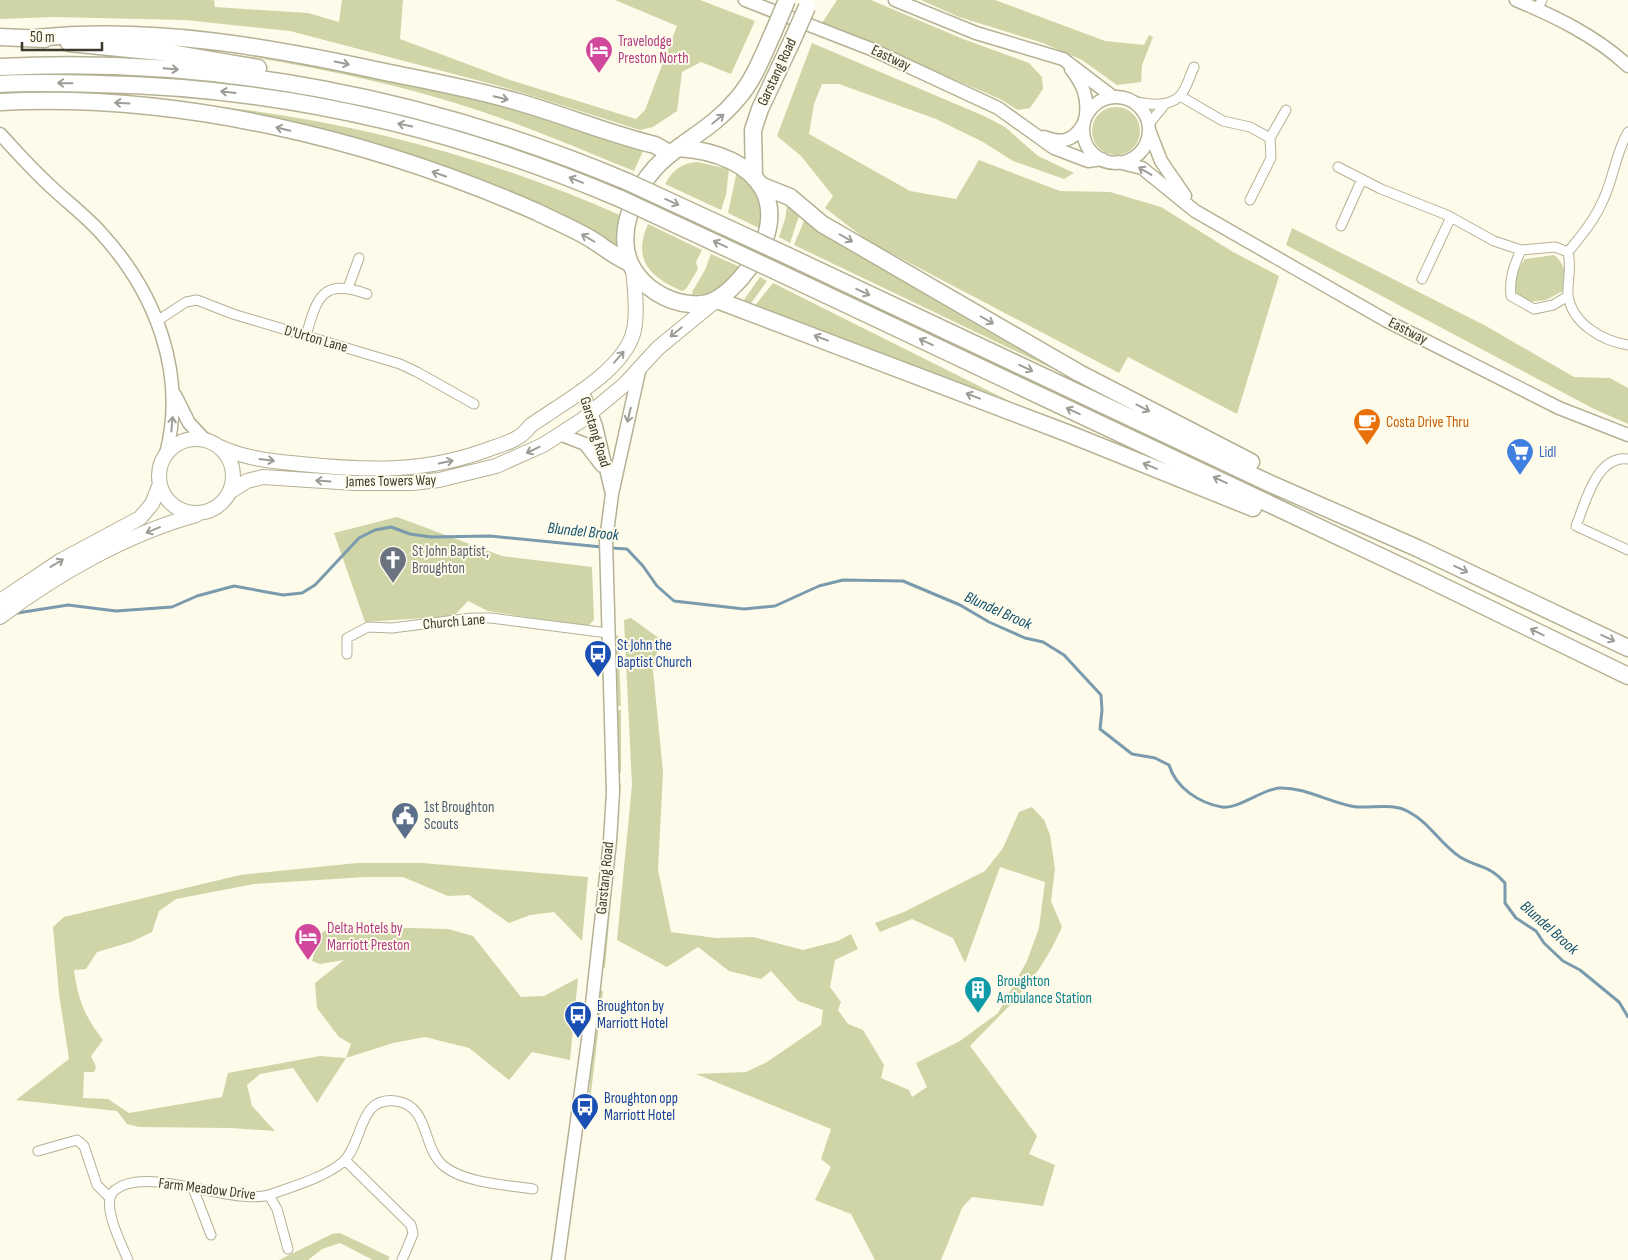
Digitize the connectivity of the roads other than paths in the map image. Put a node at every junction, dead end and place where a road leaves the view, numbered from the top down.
1 (746, 0) edge
2 (787, 0) edge
3 (895, 0) edge
4 (1516, 0) edge
5 (809, 3) edge
6 (1540, 4) edge
7 (0, 37) edge
8 (36, 38) junction
9 (1063, 59) junction
10 (1628, 66) edge
11 (0, 67) edge
12 (1194, 67) dead end
13 (2, 84) edge
14 (1180, 96) junction
15 (1113, 97) junction
16 (1132, 101) junction
17 (0, 102) edge
18 (1166, 103) junction
19 (1286, 110) dead end
20 (1084, 121) junction
21 (1148, 127) junction
22 (1030, 132) junction
23 (1628, 132) edge
24 (0, 134) edge
25 (514, 138) junction
26 (1270, 138) junction
27 (674, 150) junction
28 (1102, 159) junction
29 (1118, 162) junction
30 (1338, 167) dead end
31 (1362, 179) junction
32 (757, 181) junction
33 (1250, 200) dead end
34 (1195, 211) junction
35 (1451, 218) junction
36 (1341, 226) dead end
37 (1522, 250) junction
38 (1568, 252) junction
39 (358, 258) dead end
40 (631, 266) junction
41 (1422, 279) dead end
42 (348, 288) junction
43 (367, 294) dead end
44 (1568, 296) junction
45 (715, 301) junction
46 (157, 321) junction
47 (306, 336) junction
48 (1628, 345) edge
49 (640, 367) junction
50 (582, 390) junction
51 (174, 393) junction
52 (474, 404) dead end
53 (591, 414) junction
54 (562, 435) junction
55 (1628, 435) edge
56 (205, 440) junction
57 (220, 447) junction
58 (166, 454) junction
59 (1628, 459) edge
60 (160, 484) junction
61 (610, 488) junction
62 (231, 491) junction
63 (199, 514) junction
64 (1417, 548) junction
65 (1628, 550) edge
66 (1422, 576) junction
67 (0, 601) edge
68 (1, 616) edge
69 (608, 633) junction
70 (1628, 648) edge
71 (347, 654) dead end
72 (1628, 676) edge
73 (38, 1152) dead end
74 (345, 1160) junction
75 (193, 1188) junction
76 (533, 1189) dead end
77 (269, 1196) junction
78 (109, 1197) junction
79 (211, 1235) dead end
80 (288, 1249) dead end
81 (128, 1260) edge
82 (402, 1260) edge
83 (558, 1260) edge

1 - 22 street, Eastway
27 -> 2 highway, Garstang Road, bridge
3 - 9 street
4 - 6 street
5 - 32 highway, Garstang Road, bridge
6 - 10 street
7 - 8 highway
8 - 25 highway
8 -> 27 highway
9 - 15 street
9 - 20 street
11 -> 25 highway
12 - 14 street
66 -> 13 highway, bridge
14 - 18 street
14 - 26 street
15 - 16 street
15 - 20 street
16 - 18 street
16 - 21 street
40 -> 17 highway
18 - 21 street
19 - 26 street
20 - 22 street, Eastway
20 - 28 street
21 - 29 street
21 - 34 street, Eastway
22 - 28 street, Eastway
23 - 38 street
24 - 46 street
25 -> 64 highway, bridge
26 - 33 street
27 - 32 highway
27 - 40 highway
28 - 29 street
34 -> 29 street, Eastway
30 - 31 street
31 - 35 street
31 - 36 street
32 - 45 highway
32 -> 64 highway
34 - 55 street, Eastway
35 - 37 street
35 - 41 street
37 - 38 street
37 - 44 street
38 - 44 street
39 - 42 street
40 - 45 highway
50 -> 40 main road, Garstang Road
42 - 43 street
42 - 47 street
44 - 48 street
45 -> 49 main road
66 -> 45 highway
46 - 47 street, D'Urton Lane
46 - 51 street
47 - 52 street, D'Urton Lane
49 - 53 main road, James Towers Way
49 -> 61 street, Garstang Road
50 - 53 street, Garstang Road
57 -> 50 main road, James Towers Way
51 - 56 street
58 -> 51 street
53 - 54 main road, James Towers Way
53 - 61 street, Garstang Road
54 - 61 street
54 -> 62 main road, James Towers Way
56 - 57 main road
56 - 58 main road
57 - 62 main road
58 - 60 main road
59 - 65 street
60 - 63 main road
67 -> 60 main road
61 - 69 street, Garstang Road
62 - 63 main road
63 -> 68 main road
64 -> 70 highway
72 -> 66 highway
69 - 71 street, Church Lane
69 - 83 street, Garstang Road
73 - 78 street
74 - 76 street
74 - 77 street, Farm Meadow Drive
74 - 82 street
75 - 77 street, Farm Meadow Drive
75 - 78 street, Farm Meadow Drive
75 - 79 street
77 - 80 street
78 - 81 street

